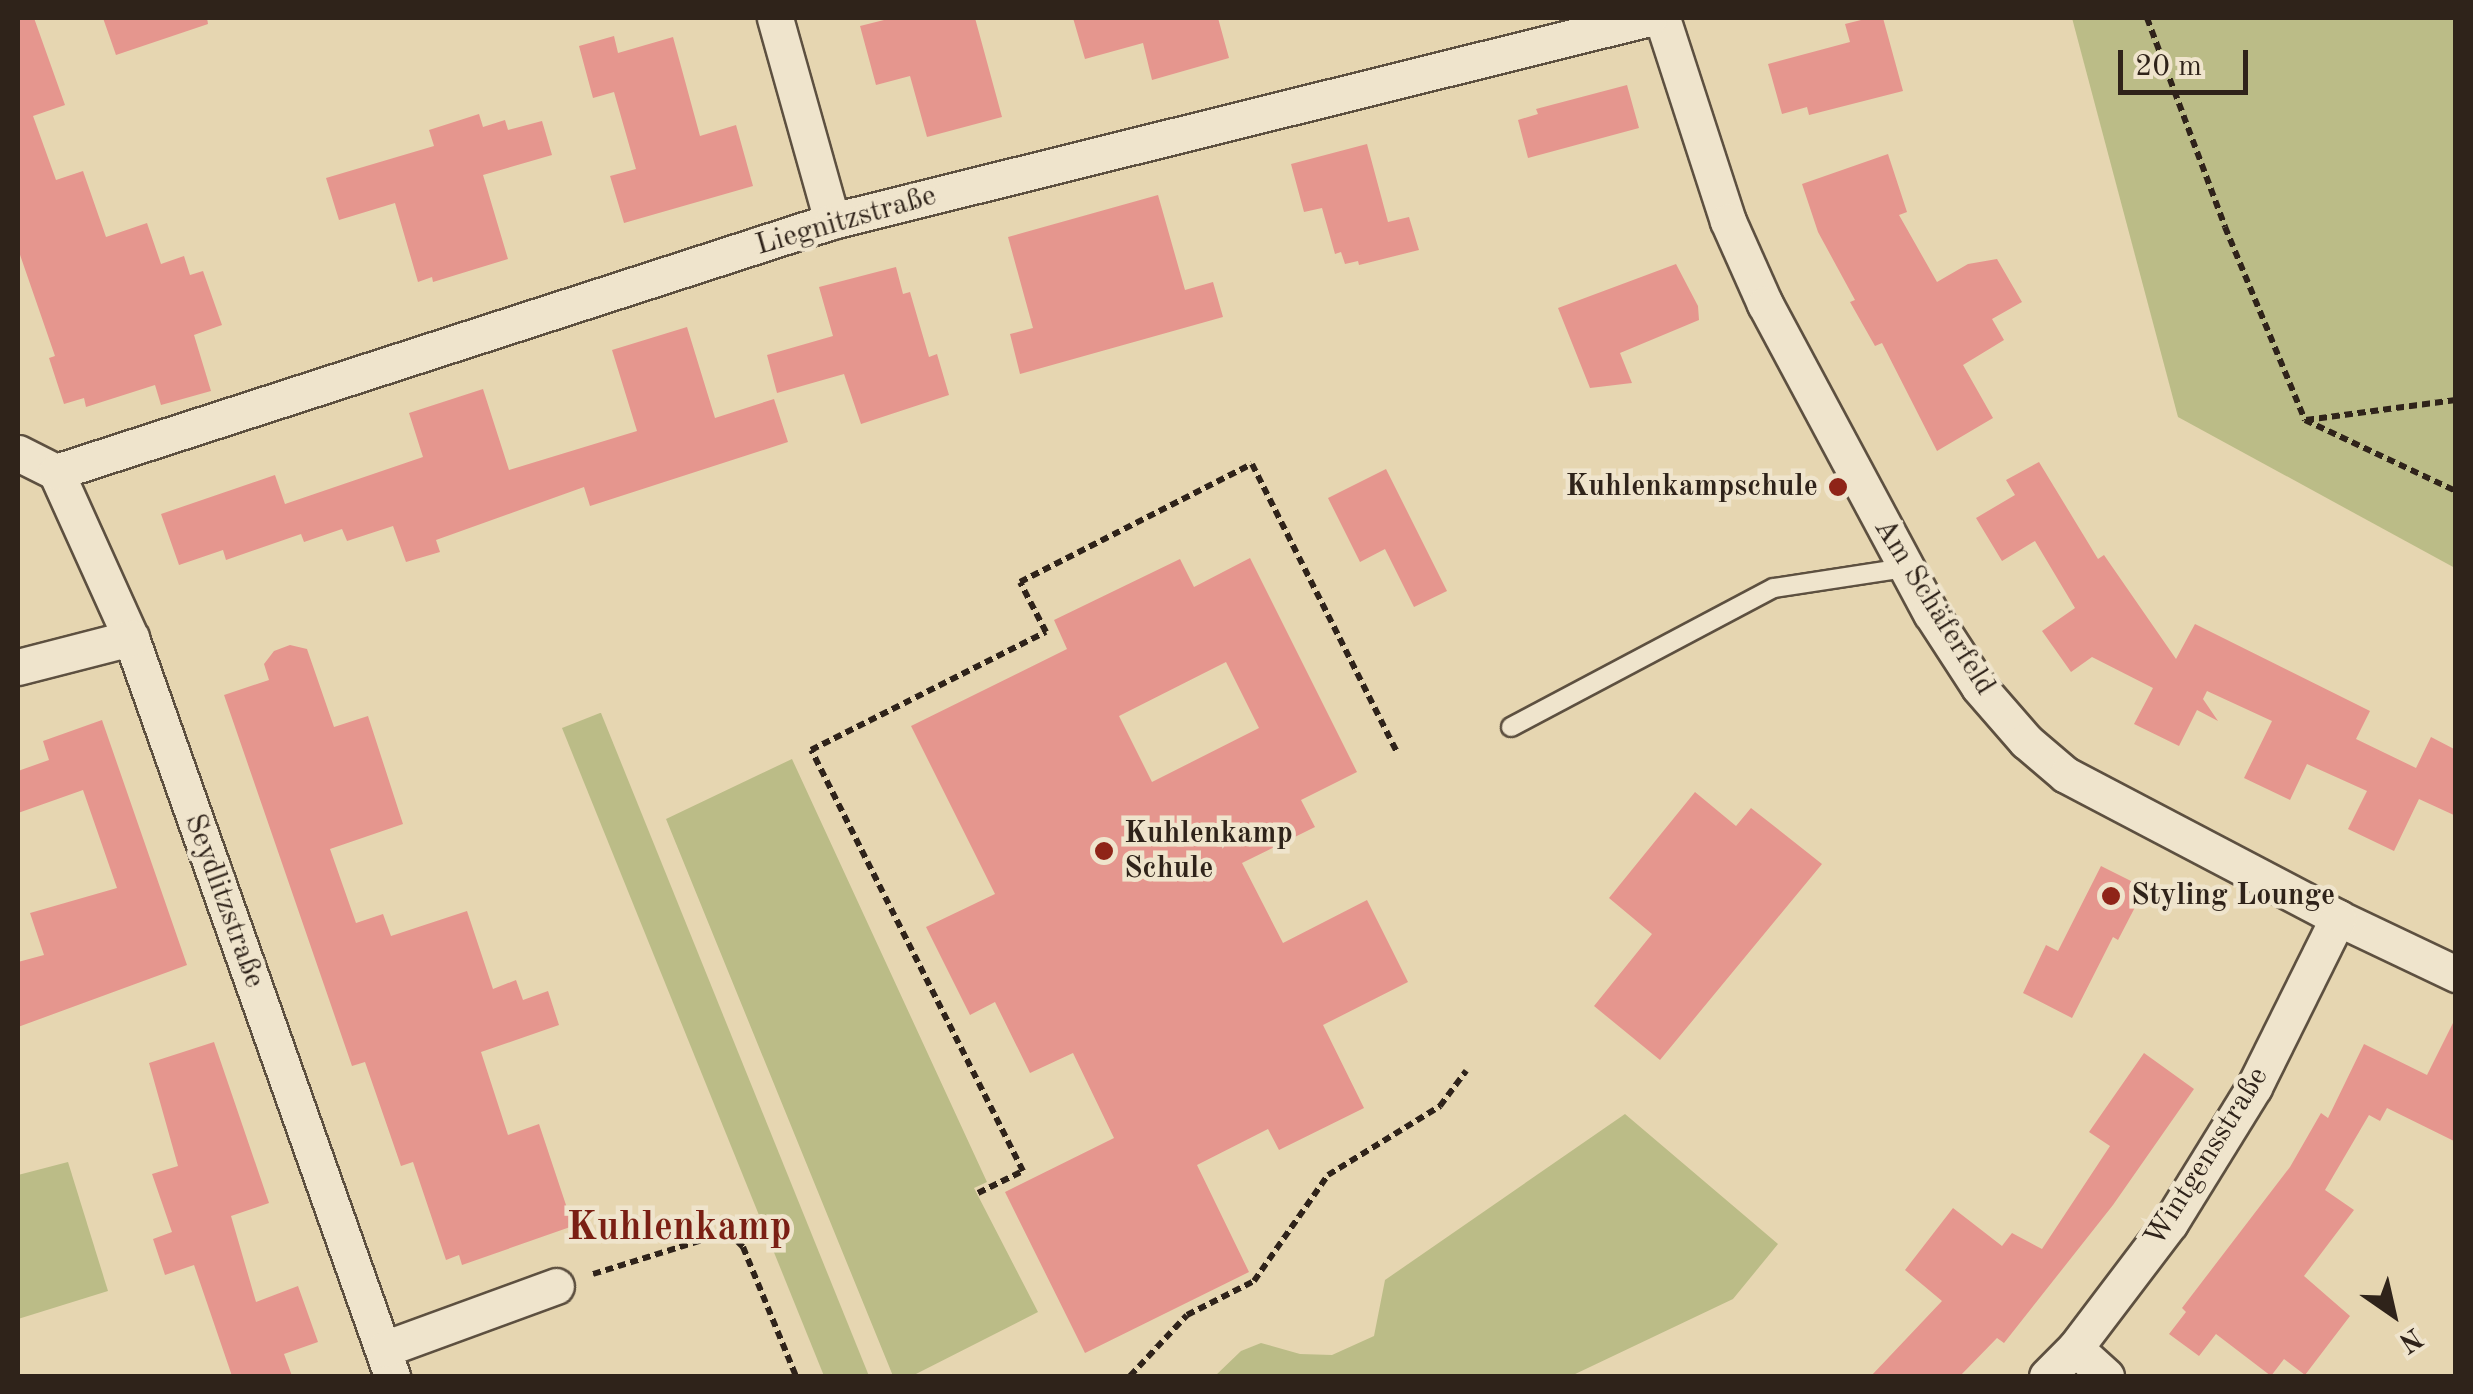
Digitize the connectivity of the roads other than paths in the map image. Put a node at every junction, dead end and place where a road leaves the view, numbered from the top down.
1 (775, 18) edge
2 (1649, 18) edge
3 (1662, 18) edge
4 (832, 221) junction
5 (18, 453) edge
6 (56, 472) junction
7 (1906, 568) junction
8 (131, 638) junction
9 (18, 667) edge
10 (1512, 727) dead end
11 (2338, 918) junction
12 (2456, 974) edge
13 (556, 1286) road end
14 (2075, 1348) junction
15 (388, 1363) edge
16 (2046, 1376) edge
17 (2106, 1376) edge

1 - 4 street
2 - 4 street, Liegnitzstraße
3 - 7 street, Am Schäferfeld
4 - 6 street, Liegnitzstraße
5 - 6 street
6 - 8 street, Seydlitzstraße
7 - 10 lane
7 - 11 street, Am Schäferfeld
8 - 9 street
8 - 15 street, Seydlitzstraße
11 - 12 street, Am Schäferfeld
11 - 14 street, Wintgensstraße
13 - 15 street
14 - 16 street, Wintgensstraße
14 - 17 street

